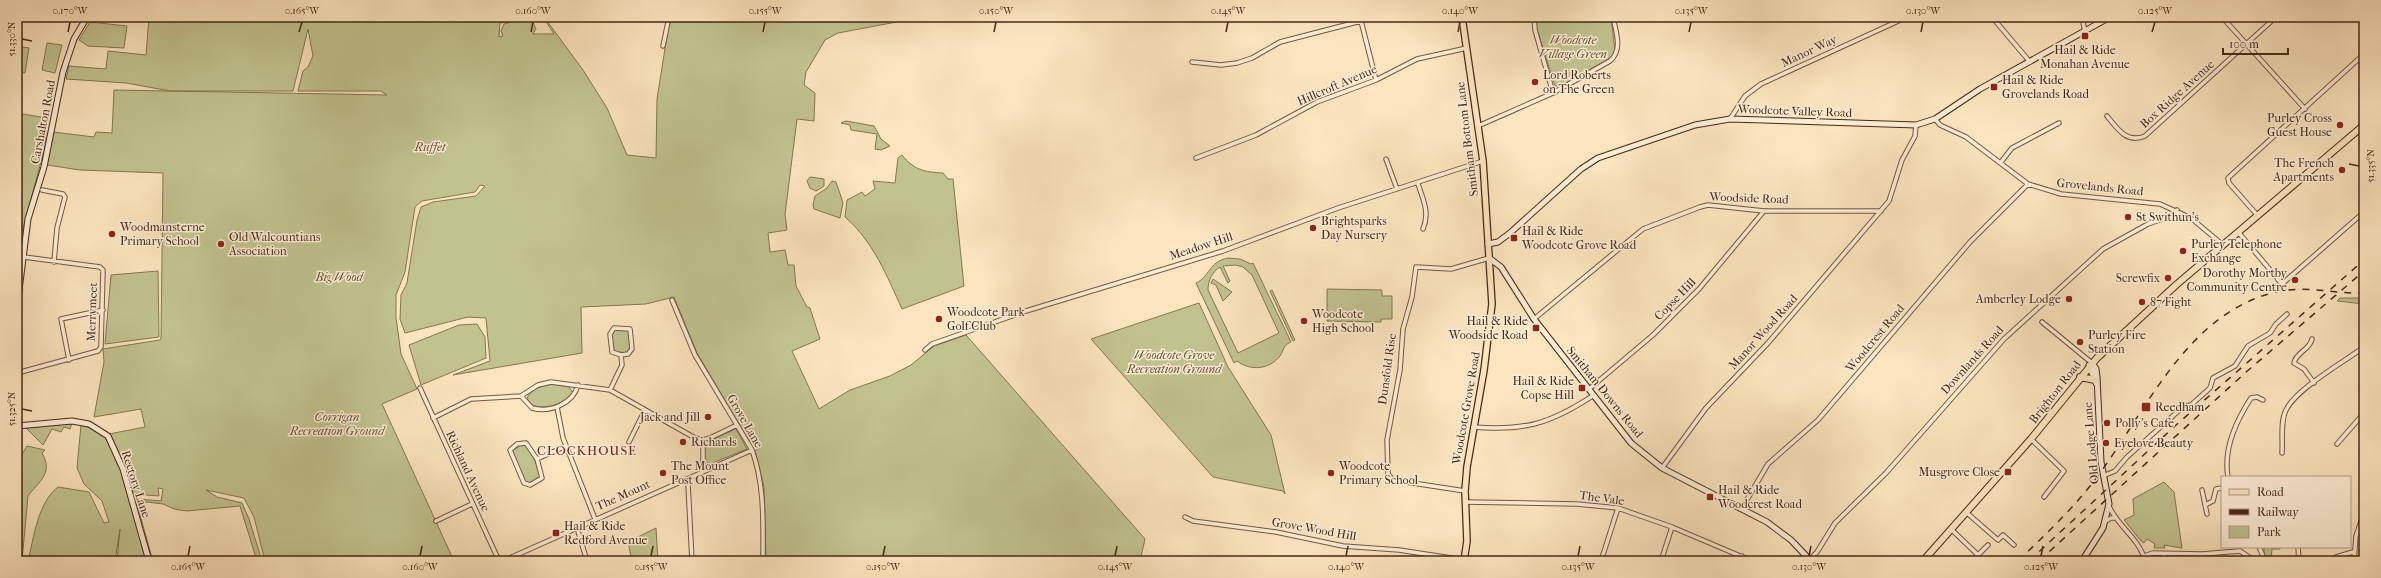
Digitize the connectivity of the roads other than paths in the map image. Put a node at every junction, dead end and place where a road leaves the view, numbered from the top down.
1 (87, 17) edge
2 (669, 17) edge
3 (1462, 17) edge
4 (1534, 17) edge
5 (1613, 17) edge
6 (1907, 17) edge
7 (1992, 17) edge
8 (2082, 17) edge
9 (2110, 17) edge
10 (2222, 17) edge
11 (2276, 17) edge
12 (1361, 19) edge
13 (2085, 32) junction
14 (2247, 44) junction
15 (664, 46) dead end
16 (1467, 48) junction
17 (2364, 54) edge
18 (1192, 62) dead end
19 (2030, 63) junction
20 (1376, 80) junction
21 (1553, 93) junction
22 (2305, 110) junction
23 (2106, 116) dead end
24 (1730, 119) junction
25 (1936, 119) junction
26 (2059, 123) dead end
27 (1916, 125) junction
28 (1478, 126) junction
29 (2363, 129) edge
30 (1196, 158) dead end
31 (1386, 159) dead end
32 (1483, 161) junction
33 (2001, 162) junction
34 (1418, 184) junction
35 (2028, 184) junction
36 (42, 190) dead end
37 (1397, 190) junction
38 (2177, 210) junction
39 (1764, 211) junction
40 (1881, 211) junction
41 (2364, 212) edge
42 (2258, 216) junction
43 (1423, 229) dead end
44 (2239, 233) junction
45 (1488, 244) junction
46 (2224, 246) junction
47 (24, 257) junction
48 (1489, 258) junction
49 (54, 262) junction
50 (672, 300) dead end
51 (17, 306) edge
52 (104, 310) junction
53 (2287, 314) dead end
54 (1534, 319) junction
55 (2042, 322) dead end
56 (2312, 339) dead end
57 (2364, 347) edge
58 (925, 350) dead end
59 (622, 355) junction
60 (69, 360) junction
61 (2091, 364) junction
62 (17, 373) edge
63 (2080, 377) junction
64 (2096, 382) junction
65 (2314, 383) junction
66 (578, 385) junction
67 (420, 388) dead end
68 (1589, 389) junction
69 (610, 390) junction
70 (1594, 395) junction
71 (521, 396) junction
72 (2263, 400) dead end
73 (557, 407) junction
74 (646, 410) junction
75 (2364, 414) edge
76 (433, 418) junction
77 (737, 425) junction
78 (17, 426) edge
79 (1473, 427) junction
80 (2032, 439) junction
81 (703, 440) junction
82 (629, 442) dead end
83 (2337, 444) dead end
84 (566, 446) junction
85 (752, 450) junction
86 (2282, 453) dead end
87 (537, 459) junction
88 (1662, 468) junction
89 (706, 470) junction
90 (2103, 476) junction
91 (2228, 476) edge
92 (686, 479) junction
93 (2221, 488) edge
94 (2202, 490) dead end
95 (1465, 491) junction
96 (2044, 496) dead end
97 (1465, 502) junction
98 (472, 504) junction
99 (2109, 504) junction
100 (2205, 504) junction
101 (1618, 508) junction
102 (1742, 508) junction
103 (1967, 513) junction
104 (2206, 514) dead end
105 (2364, 514) edge
106 (1184, 517) dead end
107 (2116, 518) junction
108 (595, 519) junction
109 (436, 521) dead end
110 (2106, 521) junction
111 (1672, 527) junction
112 (577, 528) junction
113 (1952, 530) junction
114 (1988, 545) dead end
115 (2014, 545) dead end
116 (2244, 548) edge
117 (2259, 548) edge
118 (2298, 548) edge
119 (2240, 551) junction
120 (2354, 552) junction
121 (2163, 554) junction
122 (1978, 555) junction
123 (1742, 556) junction
124 (2144, 556) junction
125 (509, 560) edge
126 (1811, 560) edge
127 (149, 561) edge
128 (499, 561) edge
129 (503, 561) edge
130 (587, 561) edge
131 (692, 561) edge
132 (763, 561) edge
133 (1464, 561) edge
134 (1601, 561) edge
135 (1661, 561) edge
136 (1729, 561) edge
137 (1752, 561) edge
138 (1923, 561) edge
139 (1972, 561) edge
140 (2082, 561) edge
141 (2145, 561) edge
142 (2170, 561) edge
143 (2255, 561) edge
144 (2259, 561) edge
145 (2299, 561) edge
146 (2332, 561) edge
147 (2354, 561) edge

1 - 47 main road, Carshalton Road
2 - 15 street
3 - 16 main road, Smitham Bottom Lane
4 - 21 street
5 - 21 street
6 - 24 street, Manor Way
7 - 19 street
8 - 13 street
9 - 13 main road, Woodcote Valley Road
10 - 14 street
11 - 14 street, Box Ridge Avenue
12 - 18 street
12 - 20 street
13 - 19 main road, Woodcote Valley Road
14 - 22 street
14 - 23 street, Box Ridge Avenue
16 - 20 street, Hillcroft Avenue
16 - 28 main road, Smitham Bottom Lane
17 - 22 street
19 - 25 main road, Woodcote Valley Road
20 - 30 street, Hillcroft Avenue
21 - 28 street
22 - 42 street
24 - 27 main road, Woodcote Valley Road
24 - 45 main road, Woodcote Valley Road
25 - 27 main road, Woodcote Valley Road
25 - 33 street, Grovelands Road
26 - 33 street
27 - 40 street, Manor Wood Road
28 - 32 main road, Smitham Bottom Lane
29 - 42 highway, Brighton Road
31 - 37 street
32 - 34 street, Meadow Hill
32 - 45 main road, Smitham Bottom Lane
33 - 35 street, Grovelands Road
34 - 37 street, Meadow Hill
34 - 43 street
35 - 38 street, Grovelands Road
35 - 102 street, Woodcrest Road
36 - 49 street
37 - 58 street, Meadow Hill
38 - 46 street, Grovelands Road
38 - 126 street, Downlands Road
39 - 40 street, Woodside Road
39 - 54 street, Woodside Road
39 - 68 street, Copse Hill
40 - 88 street, Manor Wood Road
41 - 44 street
42 - 44 highway, Brighton Road
44 - 46 highway, Brighton Road
45 - 48 main road, Smitham Bottom Lane
46 - 61 highway, Brighton Road
47 - 49 street, Merrymeet
47 - 51 main road, Carshalton Road
48 - 54 main road, Smitham Downs Road
48 - 79 main road, Woodcote Grove Road
48 - 95 street, Dunsfold Rise
49 - 52 street, Merrymeet
50 - 77 street, Grove Lane
52 - 60 street, Merrymeet
52 - 60 street
53 - 90 street
54 - 68 main road, Smitham Downs Road
55 - 61 street
56 - 65 street
57 - 65 street
59 - 59 street
59 - 69 street
60 - 62 street, Merrymeet
61 - 63 highway, Brighton Road
61 - 64 main road, Old Lodge Lane
63 - 64 highway
63 - 80 highway, Brighton Road
64 - 90 main road, Old Lodge Lane
65 - 86 street
66 - 69 street
66 - 71 street
66 - 73 street
67 - 76 street, Richland Avenue
68 - 70 main road, Smitham Downs Road
69 - 74 street
70 - 79 street
70 - 88 main road, Smitham Downs Road
71 - 73 street
71 - 76 street
72 - 91 street
73 - 84 street
74 - 81 street
74 - 82 street
75 - 83 street
76 - 98 street, Richland Avenue
77 - 81 street
77 - 85 street, Grove Lane
78 - 127 main road, Rectory Lane
79 - 95 main road, Woodcote Grove Road
80 - 96 street
80 - 103 highway, Brighton Road
81 - 89 street
84 - 87 street
84 - 108 street
85 - 89 street, The Mount
85 - 132 street, Grove Lane
87 - 87 street
88 - 102 main road, Smitham Downs Road
89 - 92 street, The Mount
90 - 99 main road, Old Lodge Lane
92 - 108 street, The Mount
92 - 131 street
93 - 100 street
94 - 100 street
95 - 97 main road, Woodcote Grove Road
97 - 101 street, The Vale
97 - 133 main road, Woodcote Grove Road
98 - 109 street
98 - 128 street, Richland Avenue
99 - 107 street, Old Lodge Lane
99 - 110 main road
100 - 104 street
101 - 111 street, The Vale
101 - 134 street
102 - 126 main road, Smitham Downs Road
103 - 113 highway, Brighton Road
103 - 115 street
105 - 120 street
106 - 133 street, Grove Wood Hill
107 - 110 street
107 - 124 street, Old Lodge Lane
108 - 112 street, The Mount
110 - 140 main road
111 - 123 street, The Vale
111 - 135 street
112 - 125 street, The Mount
112 - 130 street
113 - 122 street
113 - 138 highway, Brighton Road
114 - 122 street
116 - 119 street
117 - 144 street
118 - 145 street
119 - 121 street
119 - 143 street
120 - 146 street
120 - 147 street
121 - 124 street
121 - 142 street
122 - 139 street
123 - 136 street
123 - 137 street, The Vale
124 - 141 street, Old Lodge Lane
125 - 129 street, The Mount

